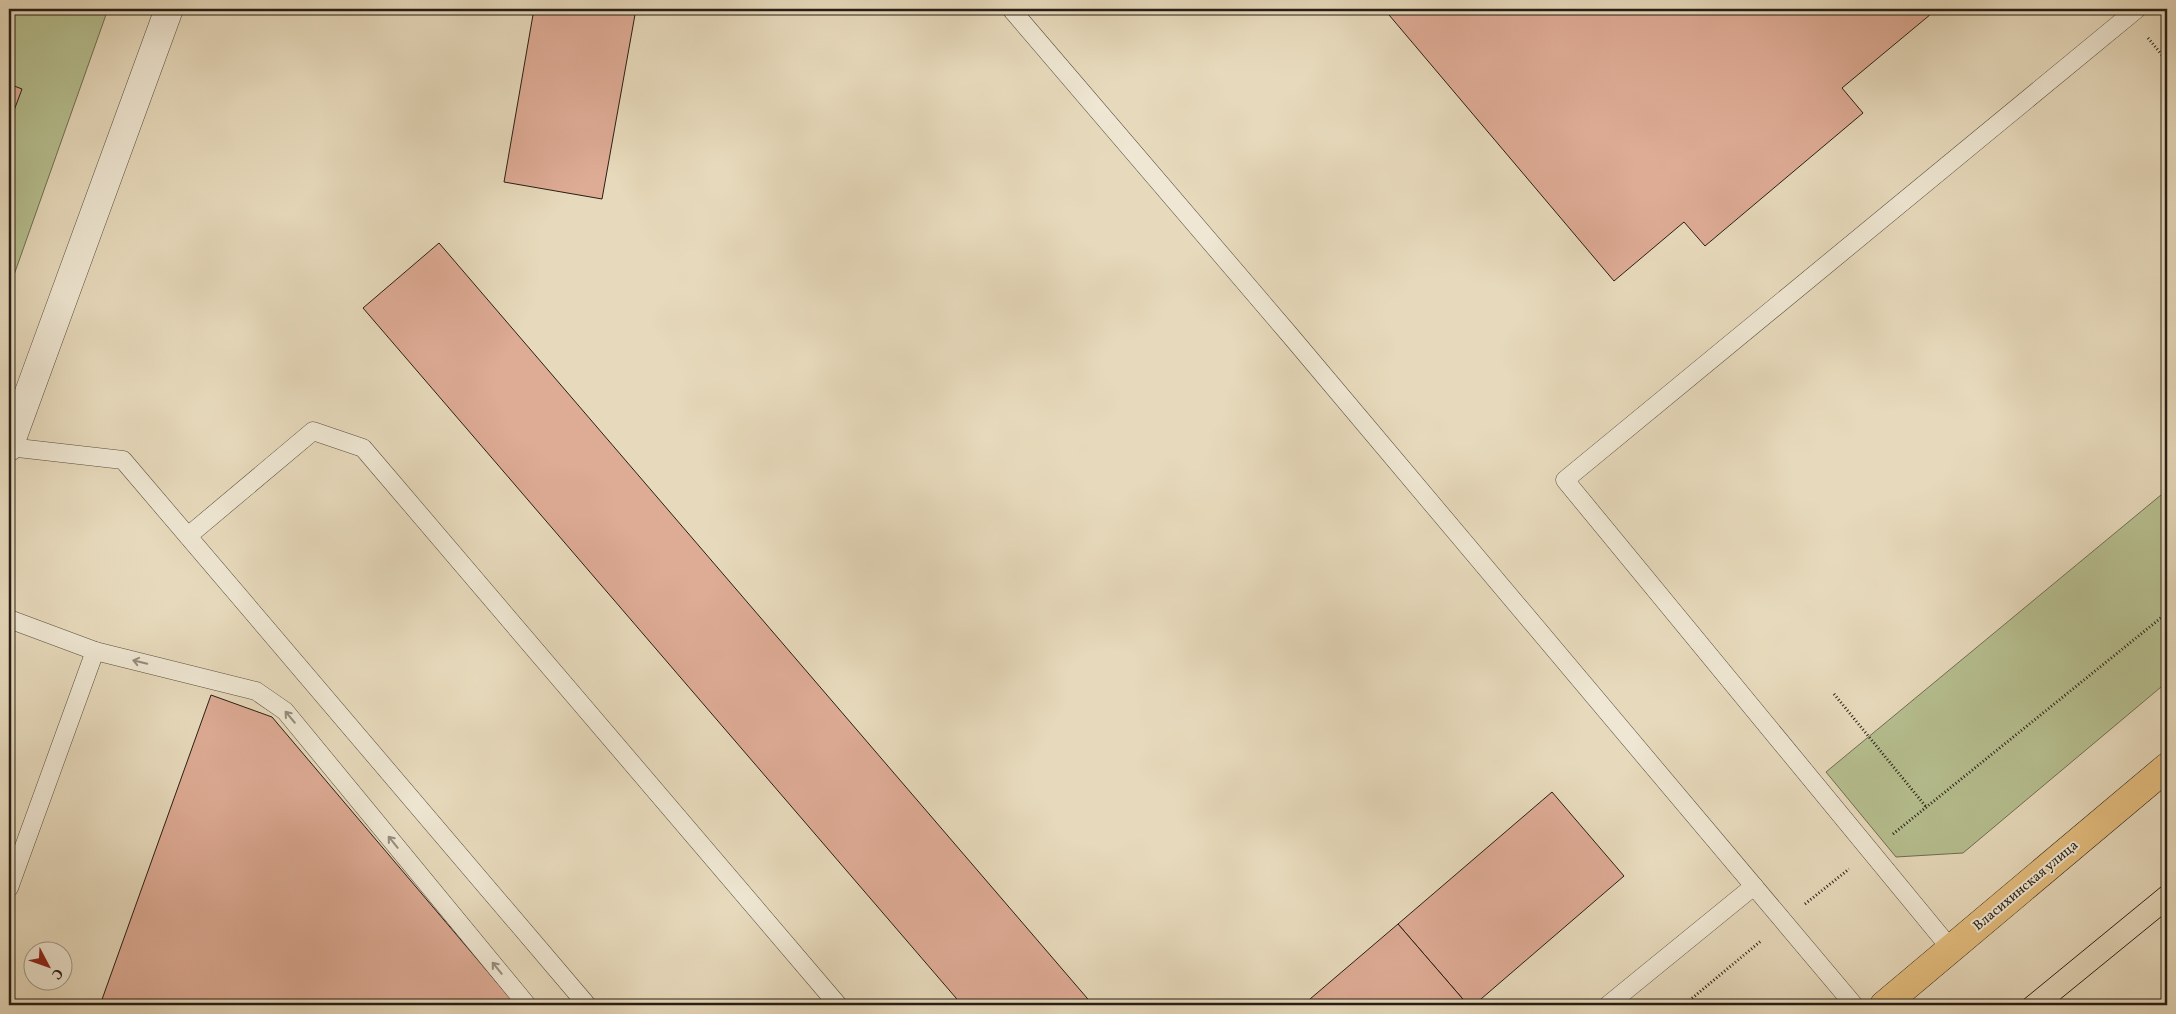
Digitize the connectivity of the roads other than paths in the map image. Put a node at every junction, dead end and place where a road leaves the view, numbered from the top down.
1 (169, 9) edge
2 (1011, 9) edge
3 (2137, 9) edge
4 (9, 447) edge
5 (188, 536) junction
6 (9, 620) edge
7 (95, 651) junction
8 (2167, 767) edge
9 (1754, 886) junction
10 (9, 888) edge
11 (1951, 949) junction
12 (528, 1005) edge
13 (587, 1005) edge
14 (838, 1005) edge
15 (1608, 1005) edge
16 (1854, 1005) edge
17 (1884, 1005) edge

1 - 4 street
2 - 9 lane
3 - 11 lane
4 - 5 lane
5 - 13 lane
5 - 14 lane
6 - 7 lane
7 - 10 lane
12 -> 7 lane
8 - 11 highway, Власихинская улица
9 - 15 lane
9 - 16 lane
11 - 17 highway, Власихинская улица

